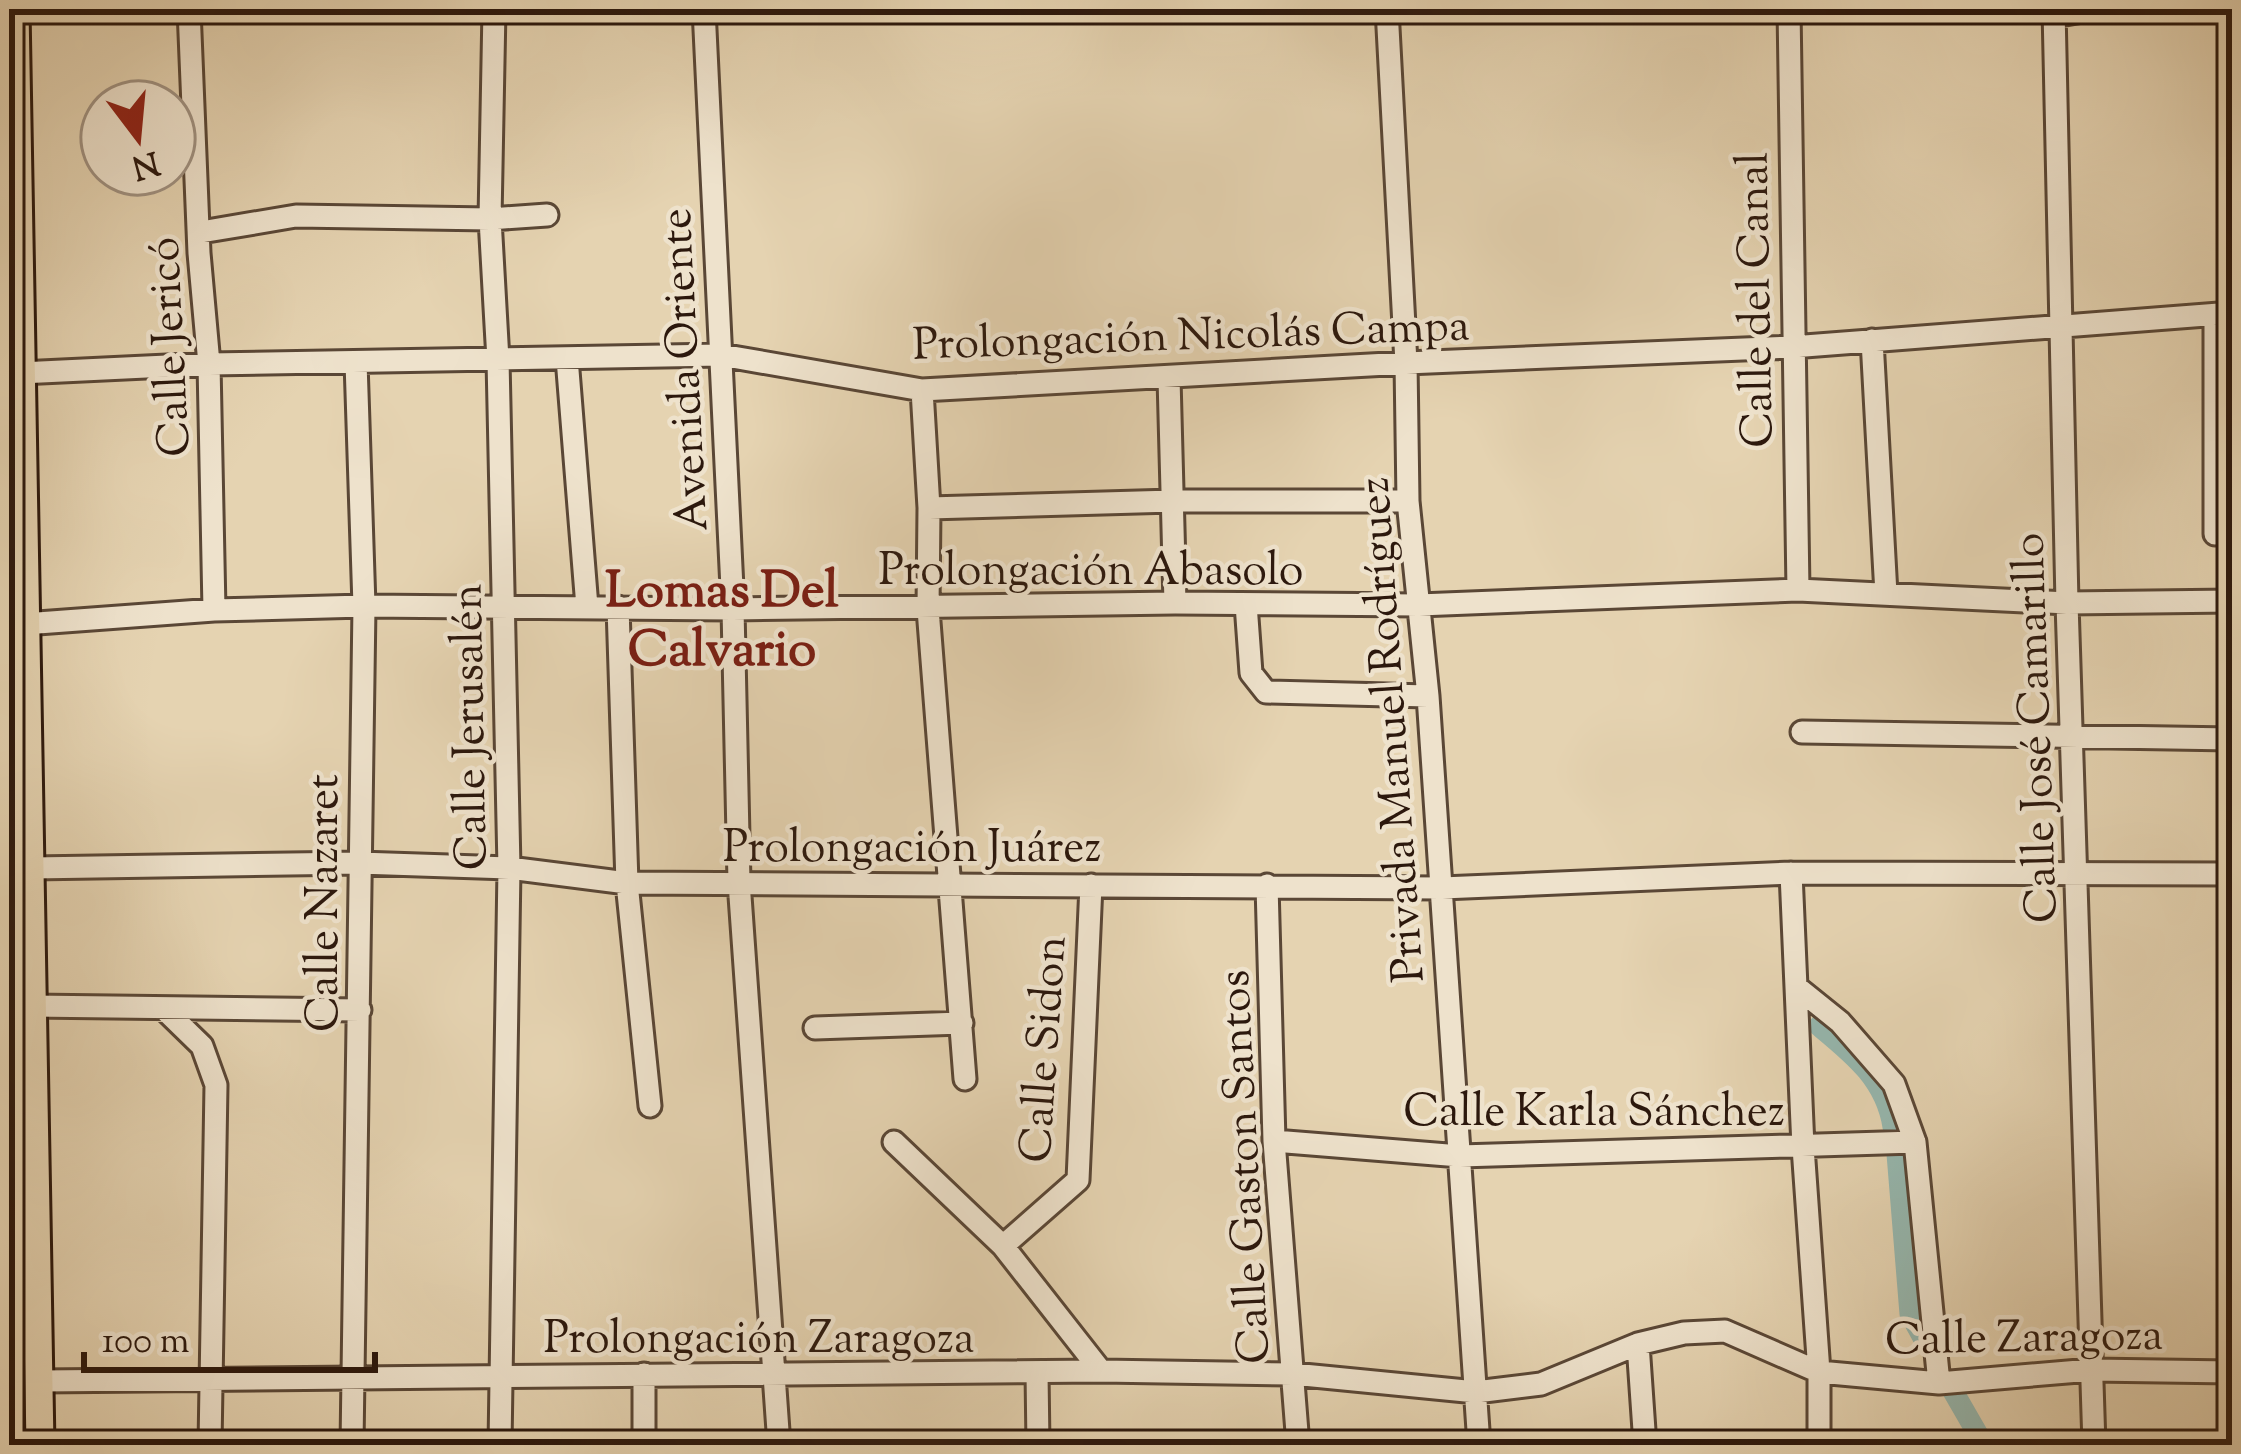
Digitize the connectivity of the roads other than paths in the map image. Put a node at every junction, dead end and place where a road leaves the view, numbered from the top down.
1 (15, 9) edge
2 (189, 9) edge
3 (494, 9) edge
4 (704, 9) edge
5 (1387, 9) edge
6 (1789, 9) edge
7 (2094, 9) edge
8 (2054, 12) edge
9 (547, 215) dead end
10 (490, 219) junction
11 (201, 232) junction
12 (2224, 314) edge
13 (2061, 326) junction
14 (1873, 340) junction
15 (1792, 347) junction
16 (721, 355) junction
17 (567, 358) junction
18 (498, 360) junction
19 (356, 362) junction
20 (1406, 363) junction
21 (209, 364) junction
22 (20, 373) junction
23 (1169, 378) junction
24 (922, 390) junction
25 (1173, 501) junction
26 (1408, 501) junction
27 (929, 508) junction
28 (2215, 535) dead end
29 (1798, 590) junction
30 (1886, 594) junction
31 (2232, 601) edge
32 (1175, 603) junction
33 (2067, 603) junction
34 (1246, 604) junction
35 (1419, 605) junction
36 (364, 606) junction
37 (618, 607) junction
38 (505, 608) junction
39 (587, 608) junction
40 (928, 608) junction
41 (733, 609) junction
42 (214, 610) junction
43 (25, 624) junction
44 (1428, 696) junction
45 (1802, 732) dead end
46 (2073, 738) junction
47 (2232, 740) edge
48 (358, 863) junction
49 (32, 868) junction
50 (509, 868) junction
51 (2078, 872) junction
52 (1791, 873) junction
53 (2232, 874) edge
54 (739, 882) junction
55 (627, 883) junction
56 (949, 884) junction
57 (1090, 885) junction
58 (1267, 885) junction
59 (1442, 888) junction
60 (1799, 989) junction
61 (31, 1006) junction
62 (164, 1009) junction
63 (361, 1010) junction
64 (962, 1023) junction
65 (815, 1028) dead end
66 (965, 1079) dead end
67 (650, 1106) dead end
68 (1274, 1141) junction
69 (894, 1142) dead end
70 (1915, 1142) junction
71 (1803, 1147) junction
72 (1460, 1156) junction
73 (1004, 1246) junction
74 (1638, 1344) junction
75 (2091, 1370) junction
76 (1101, 1371) junction
77 (776, 1372) junction
78 (1819, 1372) junction
79 (2232, 1372) edge
80 (1036, 1373) junction
81 (644, 1374) junction
82 (1293, 1374) junction
83 (352, 1376) junction
84 (501, 1377) junction
85 (211, 1381) junction
86 (41, 1382) junction
87 (1940, 1383) junction
88 (1476, 1392) junction
89 (40, 1445) edge
90 (210, 1445) edge
91 (352, 1445) edge
92 (500, 1445) edge
93 (644, 1445) edge
94 (779, 1445) edge
95 (1038, 1445) edge
96 (1298, 1445) edge
97 (1479, 1445) edge
98 (1646, 1445) edge
99 (1819, 1445) edge
100 (2094, 1445) edge

1 - 22 main road
2 - 11 street, Calle Jericó
3 - 10 street, Calle Jerusalén
4 - 16 street, Avenida Oriente
5 - 20 street, Privada Manuel Rodríguez
6 - 15 street, Calle del Canal
7 - 8 street
8 - 13 street, Calle José Camarillo
9 - 10 street
10 - 11 street
10 - 18 street, Calle Jerusalén
11 - 21 street, Calle Jericó
12 - 13 street, Prolongación Nicolás Campa
12 - 28 street
13 - 14 street, Prolongación Nicolás Campa
13 - 33 street, Calle José Camarillo
14 - 15 street, Prolongación Nicolás Campa
14 - 30 street
15 - 20 street, Prolongación Nicolás Campa
15 - 29 street, Calle del Canal
16 - 17 street, Prolongación Nicolás Campa
16 - 24 street, Prolongación Nicolás Campa
16 - 41 street, Avenida Oriente
17 - 18 street, Prolongación Nicolás Campa
17 - 39 street
18 - 19 street, Prolongación Nicolás Campa
18 - 38 street, Calle Jerusalén
19 - 21 street, Prolongación Nicolás Campa
19 - 36 street, Calle Nazaret
20 - 23 street, Prolongación Nicolás Campa
20 - 26 street, Privada Manuel Rodríguez
21 - 22 street, Prolongación Nicolás Campa
21 - 42 street, Calle Jericó
22 - 43 main road
23 - 24 street, Prolongación Nicolás Campa
23 - 25 street
24 - 27 street
25 - 26 street
25 - 27 street
25 - 32 street
26 - 35 street, Privada Manuel Rodríguez
27 - 40 street
29 - 30 street, Prolongación Abasolo
29 - 35 street, Prolongación Abasolo
30 - 33 street, Prolongación Abasolo
31 - 33 street, Prolongación Abasolo
32 - 34 street, Prolongación Abasolo
32 - 40 street, Prolongación Abasolo
33 - 46 street, Calle José Camarillo
34 - 35 street, Prolongación Abasolo
34 - 44 street
35 - 44 street, Privada Manuel Rodríguez
36 - 38 street, Prolongación Abasolo
36 - 42 street, Prolongación Abasolo
36 - 48 street, Calle Nazaret
37 - 39 street, Prolongación Abasolo
37 - 41 street, Prolongación Abasolo
37 - 55 street
38 - 39 street, Prolongación Abasolo
38 - 50 street, Calle Jerusalén
40 - 41 street, Prolongación Abasolo
40 - 56 street
41 - 54 street, Avenida Oriente
42 - 43 street, Prolongación Abasolo
43 - 49 main road
44 - 59 street, Privada Manuel Rodríguez
45 - 46 street
46 - 47 street
46 - 51 street, Calle José Camarillo
48 - 49 street, Prolongación Juárez
48 - 50 street, Prolongación Juárez
48 - 63 street, Calle Nazaret
49 - 61 main road
50 - 55 street, Prolongación Juárez
50 - 84 street, Calle Jerusalén
51 - 52 street, Prolongación Juárez
51 - 53 street, Prolongación Juárez
51 - 75 street, Calle José Camarillo
52 - 59 street, Prolongación Juárez
52 - 60 street
54 - 55 street, Prolongación Juárez
54 - 56 street, Prolongación Juárez
54 - 77 street, Avenida Oriente
55 - 67 street
56 - 57 street, Prolongación Juárez
56 - 64 street
57 - 58 street, Prolongación Juárez
57 - 73 street, Calle Sidon
58 - 59 street, Prolongación Juárez
58 - 68 street, Calle Gaston Santos
59 - 72 street, Privada Manuel Rodríguez
60 - 70 street
60 - 71 street
61 - 62 street
61 - 86 main road
62 - 63 street
62 - 85 street
63 - 83 street, Calle Nazaret
64 - 65 street
64 - 66 street
68 - 72 street, Calle Karla Sánchez
68 - 82 street, Calle Gaston Santos
69 - 73 street
70 - 71 street, Calle Karla Sánchez
70 - 87 street
71 - 72 street, Calle Karla Sánchez
71 - 78 street
72 - 88 street, Privada Manuel Rodríguez
73 - 76 street
74 - 78 street, Calle Zaragoza
74 - 88 street, Calle Zaragoza
74 - 98 street
75 - 79 street, Calle Zaragoza
75 - 87 street, Calle Zaragoza
75 - 100 street, Calle José Camarillo
76 - 80 street, Prolongación Zaragoza
76 - 82 street, Prolongación Zaragoza
77 - 80 street, Prolongación Zaragoza
77 - 81 street, Prolongación Zaragoza
77 - 94 street, Avenida Oriente
78 - 87 street, Calle Zaragoza
78 - 99 street
80 - 95 street
81 - 84 street, Prolongación Zaragoza
81 - 93 street
82 - 88 street, Prolongación Zaragoza
82 - 96 street, Calle Gaston Santos
83 - 84 street, Prolongación Zaragoza
83 - 85 street, Prolongación Zaragoza
83 - 91 street, Calle Nazaret
84 - 92 street, Calle Jerusalén
85 - 86 street, Prolongación Zaragoza
85 - 90 street
86 - 89 main road
88 - 97 street, Privada Manuel Rodríguez

